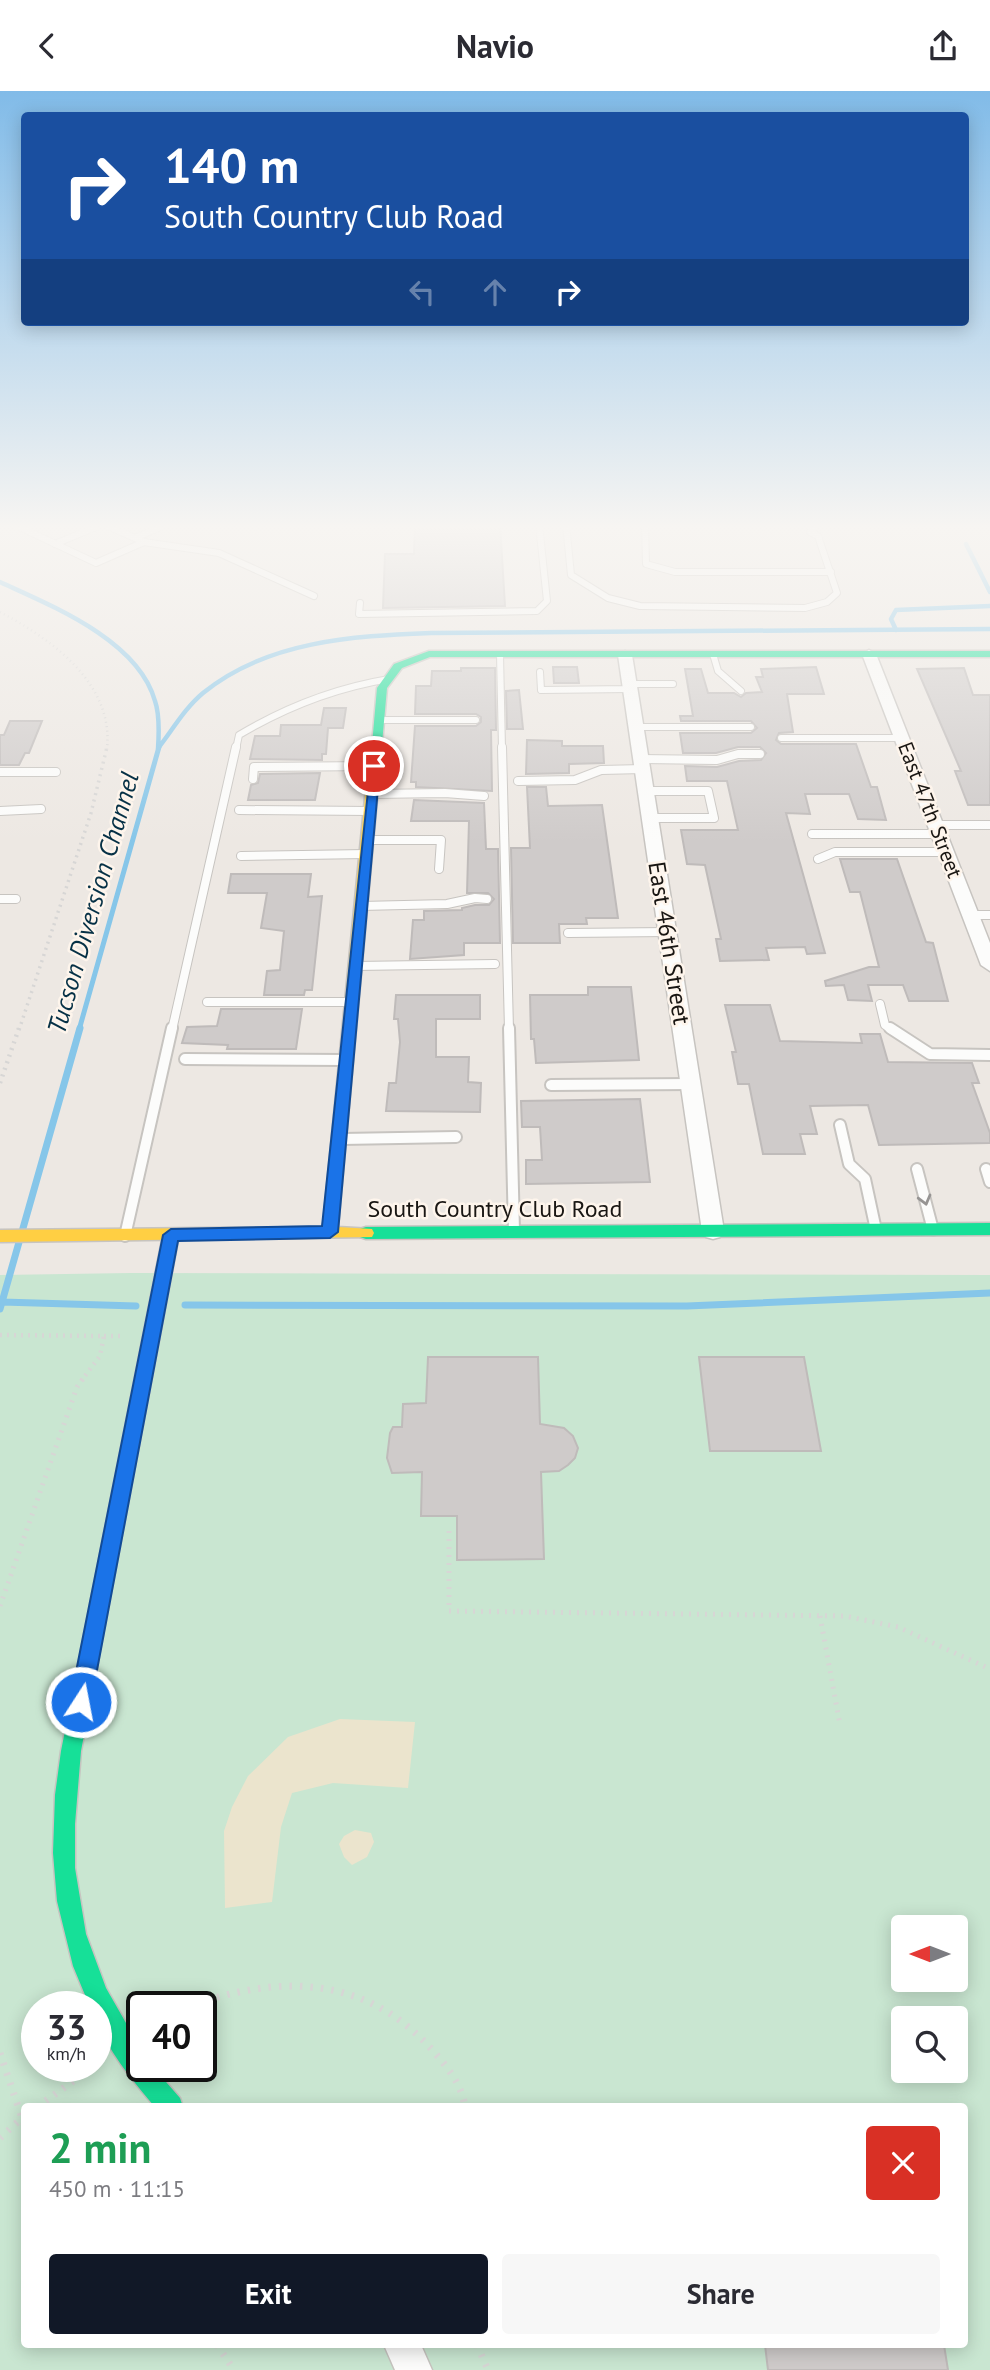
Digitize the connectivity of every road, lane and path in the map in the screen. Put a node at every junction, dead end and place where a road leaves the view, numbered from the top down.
1 (33, 630) edge
2 (500, 654) junction
3 (869, 654) junction
4 (990, 654) edge
5 (625, 655) junction
6 (713, 655) junction
7 (540, 672) dead end
8 (393, 673) junction
9 (673, 684) dead end
10 (630, 687) junction
11 (741, 691) dead end
12 (379, 720) junction
13 (476, 720) dead end
14 (636, 727) junction
15 (751, 727) dead end
16 (781, 738) dead end
17 (902, 739) junction
18 (760, 754) dead end
19 (642, 764) junction
20 (374, 766) junction
21 (0, 772) edge
22 (56, 772) dead end
23 (253, 779) dead end
24 (518, 781) dead end
25 (646, 791) junction
26 (372, 794) junction
27 (484, 796) dead end
28 (41, 809) dead end
29 (239, 810) dead end
30 (0, 811) edge
31 (370, 811) junction
32 (650, 818) junction
33 (990, 825) edge
34 (937, 829) junction
35 (812, 834) dead end
36 (367, 847) junction
37 (946, 852) junction
38 (241, 856) dead end
39 (818, 859) dead end
40 (439, 869) dead end
41 (0, 899) edge
42 (16, 899) dead end
43 (487, 899) dead end
44 (361, 906) junction
45 (971, 915) junction
46 (990, 915) edge
47 (668, 932) junction
48 (568, 933) dead end
49 (495, 964) dead end
50 (355, 965) junction
51 (990, 965) edge
52 (207, 1002) dead end
53 (352, 1002) junction
54 (880, 1004) dead end
55 (990, 1055) edge
56 (185, 1059) dead end
57 (346, 1060) junction
58 (0, 1083) edge
59 (691, 1084) junction
60 (551, 1085) dead end
61 (840, 1125) dead end
62 (456, 1137) dead end
63 (339, 1139) junction
64 (917, 1169) dead end
65 (986, 1169) dead end
66 (990, 1182) edge
67 (990, 1229) edge
68 (876, 1230) junction
69 (933, 1230) junction
70 (514, 1231) junction
71 (713, 1231) junction
72 (330, 1232) junction
73 (171, 1235) junction
74 (0, 1236) edge
75 (125, 1236) junction
76 (0, 1335) edge
77 (449, 1531) dead end
78 (0, 1606) edge
79 (820, 1616) junction
80 (990, 1669) edge
81 (840, 1725) dead end
82 (217, 1998) edge
83 (0, 2053) edge
84 (72, 2082) edge
85 (43, 2103) edge
86 (168, 2103) edge
87 (465, 2103) edge
88 (21, 2114) edge
89 (21, 2122) edge
90 (0, 2138) edge
91 (219, 2348) edge
92 (403, 2348) edge
93 (478, 2348) edge
94 (234, 2370) edge
95 (414, 2370) edge
96 (488, 2370) edge

1 - 58 path
2 - 5 street
2 - 8 street
2 - 70 lane
3 - 4 street
3 - 6 street
3 - 17 street, East 47th Street
5 - 6 street
5 - 10 street, East 46th Street
6 - 11 lane
7 - 10 lane
8 - 12 street
8 - 75 lane
9 - 10 lane
10 - 14 street, East 46th Street
12 - 13 lane
12 - 20 street
14 - 15 lane
14 - 19 street, East 46th Street
16 - 17 lane
17 - 34 street, East 47th Street
18 - 19 lane
19 - 24 lane
19 - 25 street, East 46th Street
20 - 23 lane
20 - 26 street
21 - 22 lane
25 - 32 street, East 46th Street
25 - 32 lane
26 - 27 lane
26 - 31 street
28 - 30 lane
29 - 31 lane
31 - 36 street
32 - 47 street, East 46th Street
33 - 34 lane
34 - 35 lane
34 - 37 street, East 47th Street
36 - 38 lane
36 - 40 lane
36 - 44 street
37 - 39 lane
37 - 45 street, East 47th Street
41 - 42 lane
43 - 44 lane
44 - 50 street
45 - 46 lane
45 - 51 street, East 47th Street
47 - 48 lane
47 - 59 street, East 46th Street
49 - 50 lane
50 - 53 street
52 - 53 lane
53 - 57 street
54 - 55 lane
56 - 57 lane
57 - 63 street
59 - 60 lane
59 - 71 street, East 46th Street
61 - 68 lane
62 - 63 lane
63 - 72 street
64 -> 69 lane
65 - 66 lane
67 - 69 street, South Country Club Road
68 - 69 street, South Country Club Road
68 - 71 street, South Country Club Road
70 - 71 street, South Country Club Road
70 - 72 street, South Country Club Road
72 - 73 street, South Country Club Road
73 - 75 street, South Country Club Road
73 - 86 street
74 - 75 street, South Country Club Road
76 - 78 path
77 - 79 path
79 - 80 path
79 - 81 path
82 - 87 path
83 - 88 path
84 - 85 path
89 - 90 path
91 - 94 path
92 - 95 street
93 - 96 path

